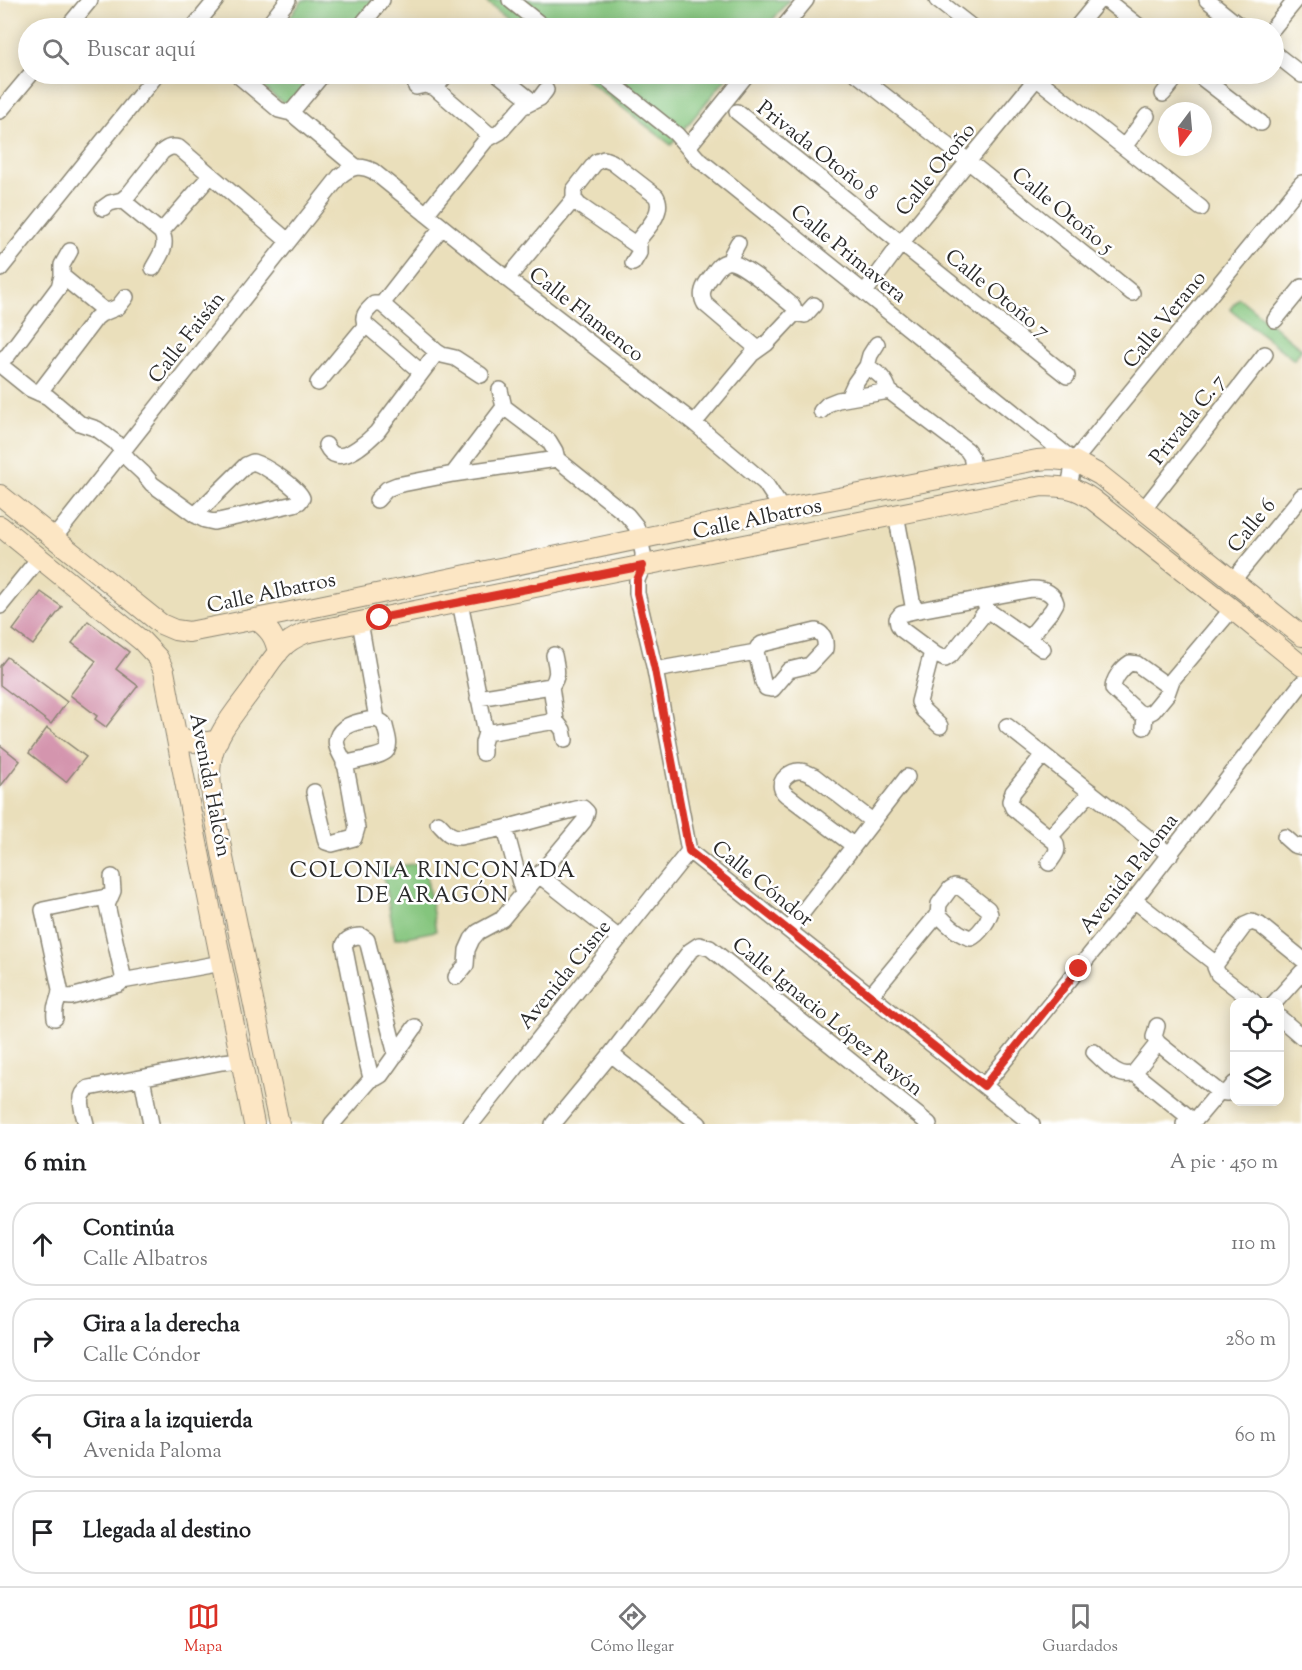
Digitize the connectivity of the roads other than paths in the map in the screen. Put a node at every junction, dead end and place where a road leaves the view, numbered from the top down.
1 (90, 0) edge
2 (216, 0) edge
3 (288, 0) edge
4 (382, 0) edge
5 (510, 0) edge
6 (806, 0) edge
7 (937, 0) edge
8 (1099, 0) edge
9 (1106, 0) edge
10 (1207, 0) edge
11 (1296, 0) edge
12 (75, 18) edge
13 (201, 18) edge
14 (274, 18) edge
15 (367, 18) edge
16 (532, 18) edge
17 (791, 18) edge
18 (960, 18) edge
19 (1084, 18) edge
20 (1128, 18) edge
21 (1230, 18) edge
22 (1281, 18) edge
23 (1284, 61) edge
24 (1302, 75) edge
25 (23, 84) edge
26 (149, 84) edge
27 (248, 84) edge
28 (314, 84) edge
29 (438, 84) edge
30 (511, 84) edge
31 (614, 84) edge
32 (739, 84) edge
33 (869, 84) edge
34 (1029, 84) edge
35 (1047, 84) edge
36 (1171, 84) edge
37 (1210, 84) edge
38 (416, 87) dead end
39 (435, 88) junction
40 (546, 90) dead end
41 (1163, 94) dead end
42 (532, 101) junction
43 (0, 111) edge
44 (290, 112) junction
45 (737, 112) dead end
46 (1147, 116) dead end
47 (1261, 123) dead end
48 (491, 136) junction
49 (688, 147) junction
50 (1124, 147) junction
51 (968, 161) junction
52 (356, 167) junction
53 (211, 175) junction
54 (1302, 183) edge
55 (574, 199) junction
56 (122, 200) junction
57 (103, 208) dead end
58 (1201, 208) dead end
59 (426, 214) junction
60 (442, 227) junction
61 (160, 232) junction
62 (288, 241) junction
63 (902, 242) junction
64 (738, 243) dead end
65 (635, 244) junction
66 (70, 251) dead end
67 (730, 261) junction
68 (633, 263) dead end
69 (153, 267) dead end
70 (0, 269) edge
71 (62, 276) junction
72 (507, 279) junction
73 (1302, 287) edge
74 (865, 292) junction
75 (1132, 293) dead end
76 (126, 297) dead end
77 (382, 304) junction
78 (814, 305) dead end
79 (106, 312) junction
80 (795, 313) junction
81 (1275, 320) dead end
82 (366, 325) junction
83 (877, 344) dead end
84 (758, 349) junction
85 (437, 352) junction
86 (1264, 354) dead end
87 (867, 366) junction
88 (421, 372) junction
89 (481, 375) dead end
90 (1067, 376) dead end
91 (318, 383) dead end
92 (500, 390) dead end
93 (889, 391) junction
94 (39, 393) junction
95 (848, 398) junction
96 (504, 407) junction
97 (821, 411) dead end
98 (694, 423) junction
99 (326, 445) dead end
100 (123, 451) junction
101 (557, 459) junction
102 (1074, 461) junction
103 (974, 471) junction
104 (453, 474) junction
105 (1069, 487) junction
106 (0, 495) edge
107 (1302, 496) edge
108 (377, 500) dead end
109 (782, 509) junction
110 (1143, 510) junction
111 (896, 514) junction
112 (195, 516) junction
113 (0, 526) edge
114 (54, 538) junction
115 (640, 539) junction
116 (40, 557) junction
117 (643, 566) junction
118 (1233, 580) junction
119 (459, 602) junction
120 (985, 604) junction
121 (0, 606) edge
122 (1232, 609) junction
123 (914, 611) junction
124 (256, 619) junction
125 (360, 622) junction
126 (183, 632) junction
127 (1302, 636) edge
128 (1028, 639) junction
129 (1043, 649) dead end
130 (756, 652) junction
131 (932, 652) junction
132 (278, 653) junction
133 (554, 655) dead end
134 (1302, 666) edge
135 (655, 670) junction
136 (164, 671) junction
137 (1302, 683) edge
138 (551, 686) junction
139 (1169, 687) junction
140 (478, 698) junction
141 (377, 719) junction
142 (556, 721) junction
143 (940, 726) dead end
144 (1007, 726) dead end
145 (486, 733) junction
146 (177, 735) junction
147 (218, 740) junction
148 (565, 740) dead end
149 (483, 753) dead end
150 (1043, 755) junction
151 (344, 764) junction
152 (907, 777) dead end
153 (314, 792) dead end
154 (1091, 792) junction
155 (872, 821) junction
156 (438, 823) dead end
157 (505, 828) junction
158 (1050, 837) junction
159 (1285, 837) dead end
160 (853, 845) junction
161 (1302, 847) edge
162 (689, 851) junction
163 (1170, 855) junction
164 (1049, 863) dead end
165 (539, 875) junction
166 (112, 877) dead end
167 (523, 894) junction
168 (111, 896) junction
169 (1134, 900) junction
170 (938, 914) dead end
171 (789, 930) junction
172 (620, 938) junction
173 (1302, 959) edge
174 (222, 963) junction
175 (1216, 964) junction
176 (1302, 972) edge
177 (456, 977) dead end
178 (122, 981) junction
179 (871, 994) junction
180 (60, 996) junction
181 (1249, 998) edge
182 (1279, 998) edge
183 (55, 1018) dead end
184 (1284, 1021) edge
185 (1157, 1026) dead end
186 (415, 1027) dead end
187 (1302, 1037) edge
188 (1158, 1043) junction
189 (1094, 1052) dead end
190 (611, 1054) junction
191 (396, 1055) junction
192 (241, 1060) junction
193 (1134, 1073) junction
194 (373, 1077) junction
195 (142, 1078) junction
196 (984, 1086) junction
197 (1230, 1089) edge
198 (1219, 1092) junction
199 (1187, 1121) edge
200 (86, 1124) edge
201 (151, 1124) edge
202 (254, 1124) edge
203 (279, 1124) edge
204 (332, 1124) edge
205 (471, 1124) edge
206 (553, 1124) edge
207 (699, 1124) edge
208 (929, 1124) edge
209 (1032, 1124) edge

1 - 12 street
2 - 13 street
3 - 14 street
4 - 15 street
5 - 16 street
6 - 17 street
7 - 18 street
8 - 19 street
9 - 20 street
10 - 21 street
11 - 22 street
23 - 24 street
25 - 43 street
26 - 70 street
27 - 44 street, Calle Flamenco
28 - 44 street
29 - 39 street
30 - 42 street
31 - 49 street, Calle Primavera
32 - 49 street
33 - 51 street, Calle Otoño 5
34 - 51 street, Calle Otoño
35 - 50 street
36 - 41 street
37 - 47 street
38 - 39 street
39 - 48 street
40 - 42 street
42 - 48 street
44 - 52 street, Calle Flamenco
45 - 63 street, Privada Otoño 8
46 - 50 street
48 - 59 street
49 - 74 street, Calle Primavera
50 - 58 street
51 - 63 street, Calle Otoño
51 - 75 street, Calle Otoño 5
52 - 59 street, Calle Flamenco
52 - 62 street, Calle Faisán
53 - 56 street
53 - 61 street
53 - 62 street
54 - 102 street, Calle Verano
55 - 65 street
55 - 65 street
55 - 72 street
56 - 57 street
56 - 61 street
59 - 60 street, Calle Flamenco
60 - 72 street, Calle Flamenco
60 - 77 street
61 - 69 street
62 - 100 street, Calle Faisán
63 - 74 street, Calle Otoño
63 - 90 street, Calle Otoño 7
64 - 67 street
65 - 68 street
66 - 71 street
67 - 80 street
67 - 84 street
71 - 79 street
71 - 94 street
72 - 98 street, Calle Flamenco
73 - 81 street
74 - 102 street, Calle Primavera
76 - 79 street
77 - 82 street
77 - 85 street
78 - 80 street
79 - 94 street
80 - 84 street
82 - 88 street
82 - 91 street
83 - 87 street
84 - 98 street
85 - 88 street
85 - 89 street
86 - 110 street, Privada C. 7
87 - 93 street
87 - 95 street
88 - 99 street
92 - 96 street
93 - 95 street
93 - 103 street
94 - 100 street
95 - 97 street
96 - 101 street
96 - 104 street
98 - 109 street, Calle Flamenco
100 - 112 street
100 - 114 street, Calle Faisán
101 - 104 street
101 - 115 street
102 - 103 street, Calle Albatros
102 - 105 street, Calle Verano
102 - 110 street, Calle Albatros
103 - 109 street, Calle Albatros
104 - 108 street
105 - 111 street, Calle Albatros
105 - 122 street, Calle Albatros
106 - 114 street
107 - 118 street, Calle 6
109 - 115 street, Calle Albatros
110 - 118 street, Calle Albatros
111 - 117 street, Calle Albatros
111 - 123 street
112 - 112 street
113 - 116 street, Avenida Halcón
114 - 126 street
115 - 117 street, Calle Cóndor
115 - 124 street, Calle Albatros
116 - 121 street
116 - 136 street, Avenida Halcón
117 - 119 street, Calle Albatros
117 - 135 street, Calle Cóndor
118 - 127 street, Calle Albatros
119 - 125 street, Calle Albatros
119 - 140 street
120 - 123 street
120 - 128 street
120 - 128 street
120 - 131 street
122 - 134 street, Calle Albatros
122 - 139 street
123 - 131 street
124 - 126 street, Calle Albatros
124 - 132 street
125 - 132 street, Calle Albatros
125 - 141 street
126 - 136 street
128 - 129 street
130 - 130 street
130 - 135 street
131 - 143 street
132 - 147 street, Calle Albatros
133 - 138 street
135 - 162 street, Calle Cóndor
136 - 146 street, Avenida Halcón
137 - 163 street, Avenida Paloma
138 - 140 street
138 - 142 street
139 - 139 street
140 - 145 street
141 - 151 street
141 - 151 street
142 - 145 street
142 - 148 street
144 - 150 street
145 - 149 street
146 - 147 street
146 - 174 street, Avenida Halcón
147 - 203 street, Avenida Halcón
150 - 154 street
150 - 158 street
151 - 153 street
152 - 155 street
154 - 158 street
154 - 163 street
155 - 160 street
155 - 160 street
156 - 157 street
157 - 165 street
157 - 167 street
158 - 164 street
159 - 161 street
160 - 171 street
162 - 171 street, Calle Cóndor
162 - 172 street, Avenida Cisne
163 - 169 street, Avenida Paloma
165 - 167 street
165 - 172 street
166 - 168 street
167 - 177 street
168 - 178 street
168 - 180 street
169 - 175 street
169 - 196 street, Avenida Paloma
170 - 179 street
171 - 179 street, Calle Cóndor
172 - 205 street, Avenida Cisne
173 - 175 street
174 - 178 street
174 - 192 street, Avenida Halcón
175 - 181 street
176 - 182 street
178 - 180 street
179 - 196 street, Calle Cóndor
180 - 183 street
184 - 187 street
185 - 188 street
186 - 191 street
188 - 193 street
188 - 198 street
189 - 193 street
190 - 206 street
190 - 207 street
190 - 208 street, Calle Ignacio López Rayón
191 - 194 street
191 - 194 street
192 - 195 street
192 - 202 street, Avenida Halcón
193 - 199 street
194 - 204 street
195 - 200 street
195 - 201 street
196 - 209 street, Calle Cóndor
197 - 198 street
198 - 199 street

